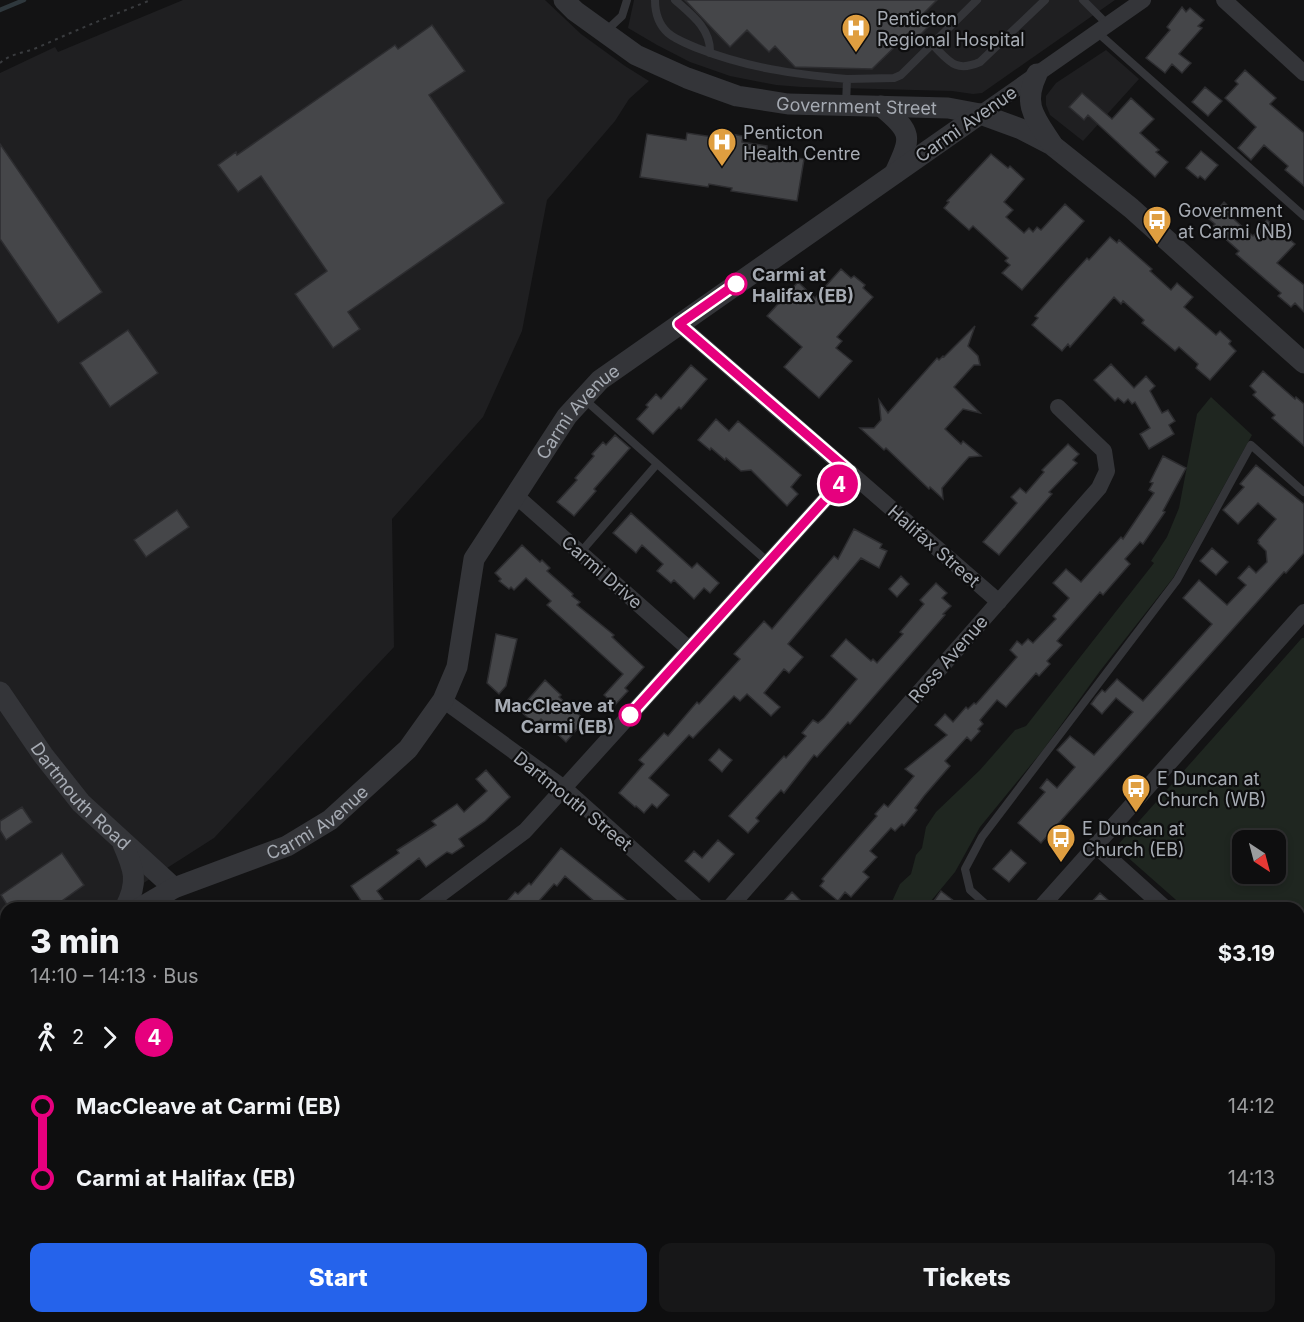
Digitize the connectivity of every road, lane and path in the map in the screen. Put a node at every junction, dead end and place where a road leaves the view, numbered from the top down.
1 (151, 0) edge
2 (564, 0) edge
3 (627, 0) edge
4 (655, 0) edge
5 (675, 0) edge
6 (977, 0) edge
7 (1045, 0) edge
8 (1083, 0) edge
9 (1143, 0) edge
10 (1224, 0) edge
11 (1102, 28) junction
12 (605, 32) junction
13 (932, 44) junction
14 (710, 53) junction
15 (0, 63) edge
16 (1304, 73) edge
17 (1037, 74) junction
18 (847, 79) junction
19 (846, 105) junction
20 (880, 106) junction
21 (980, 114) junction
22 (1052, 145) junction
23 (894, 174) junction
24 (1304, 216) edge
25 (679, 324) junction
26 (1304, 363) edge
27 (583, 398) junction
28 (1058, 407) dead end
29 (657, 464) junction
30 (850, 472) junction
31 (1304, 492) edge
32 (515, 495) junction
33 (580, 553) junction
34 (768, 562) junction
35 (999, 602) junction
36 (1303, 615) edge
37 (689, 649) junction
38 (0, 692) edge
39 (443, 700) junction
40 (564, 788) junction
41 (122, 841) junction
42 (1095, 846) junction
43 (174, 888) junction
44 (127, 902) edge
45 (150, 902) edge
46 (430, 902) edge
47 (691, 902) edge
48 (734, 902) edge
49 (983, 902) edge
50 (1045, 902) edge
51 (1158, 902) edge

1 - 15 path
2 - 12 street, Government Street
3 - 12 lane
4 - 14 lane
5 - 14 lane
6 - 13 lane
7 - 13 lane
8 - 11 lane
9 - 11 street, Carmi Avenue
10 - 16 street
11 - 17 street, Carmi Avenue
11 - 24 lane
12 - 19 street, Government Street
13 - 18 lane
14 - 18 lane
17 - 21 street, Carmi Avenue
17 - 22 street
18 - 19 lane
19 - 20 street, Government Street
20 - 21 street, Government Street
20 - 23 street
21 - 22 street, Government Street
21 - 23 street, Carmi Avenue
22 - 26 street, Government Street
23 - 25 street, Carmi Avenue
25 - 27 street, Carmi Avenue
25 - 30 street, Halifax Street
27 - 29 lane
27 - 32 street, Carmi Avenue
28 - 35 street, Ross Avenue
29 - 33 lane
29 - 34 lane
30 - 34 street
30 - 35 street, Halifax Street
31 - 49 lane
32 - 33 street, Carmi Drive
32 - 39 street, Carmi Avenue
33 - 37 street, Carmi Drive
34 - 37 street
35 - 48 street, Ross Avenue
36 - 42 street
37 - 40 street
38 - 41 street, Dartmouth Road
39 - 40 street, Dartmouth Street
39 - 43 street, Carmi Avenue
40 - 46 street
40 - 47 street, Dartmouth Street
41 - 43 street, Dartmouth Road
41 - 44 street
42 - 50 street
42 - 51 street
43 - 45 street, Carmi Avenue

